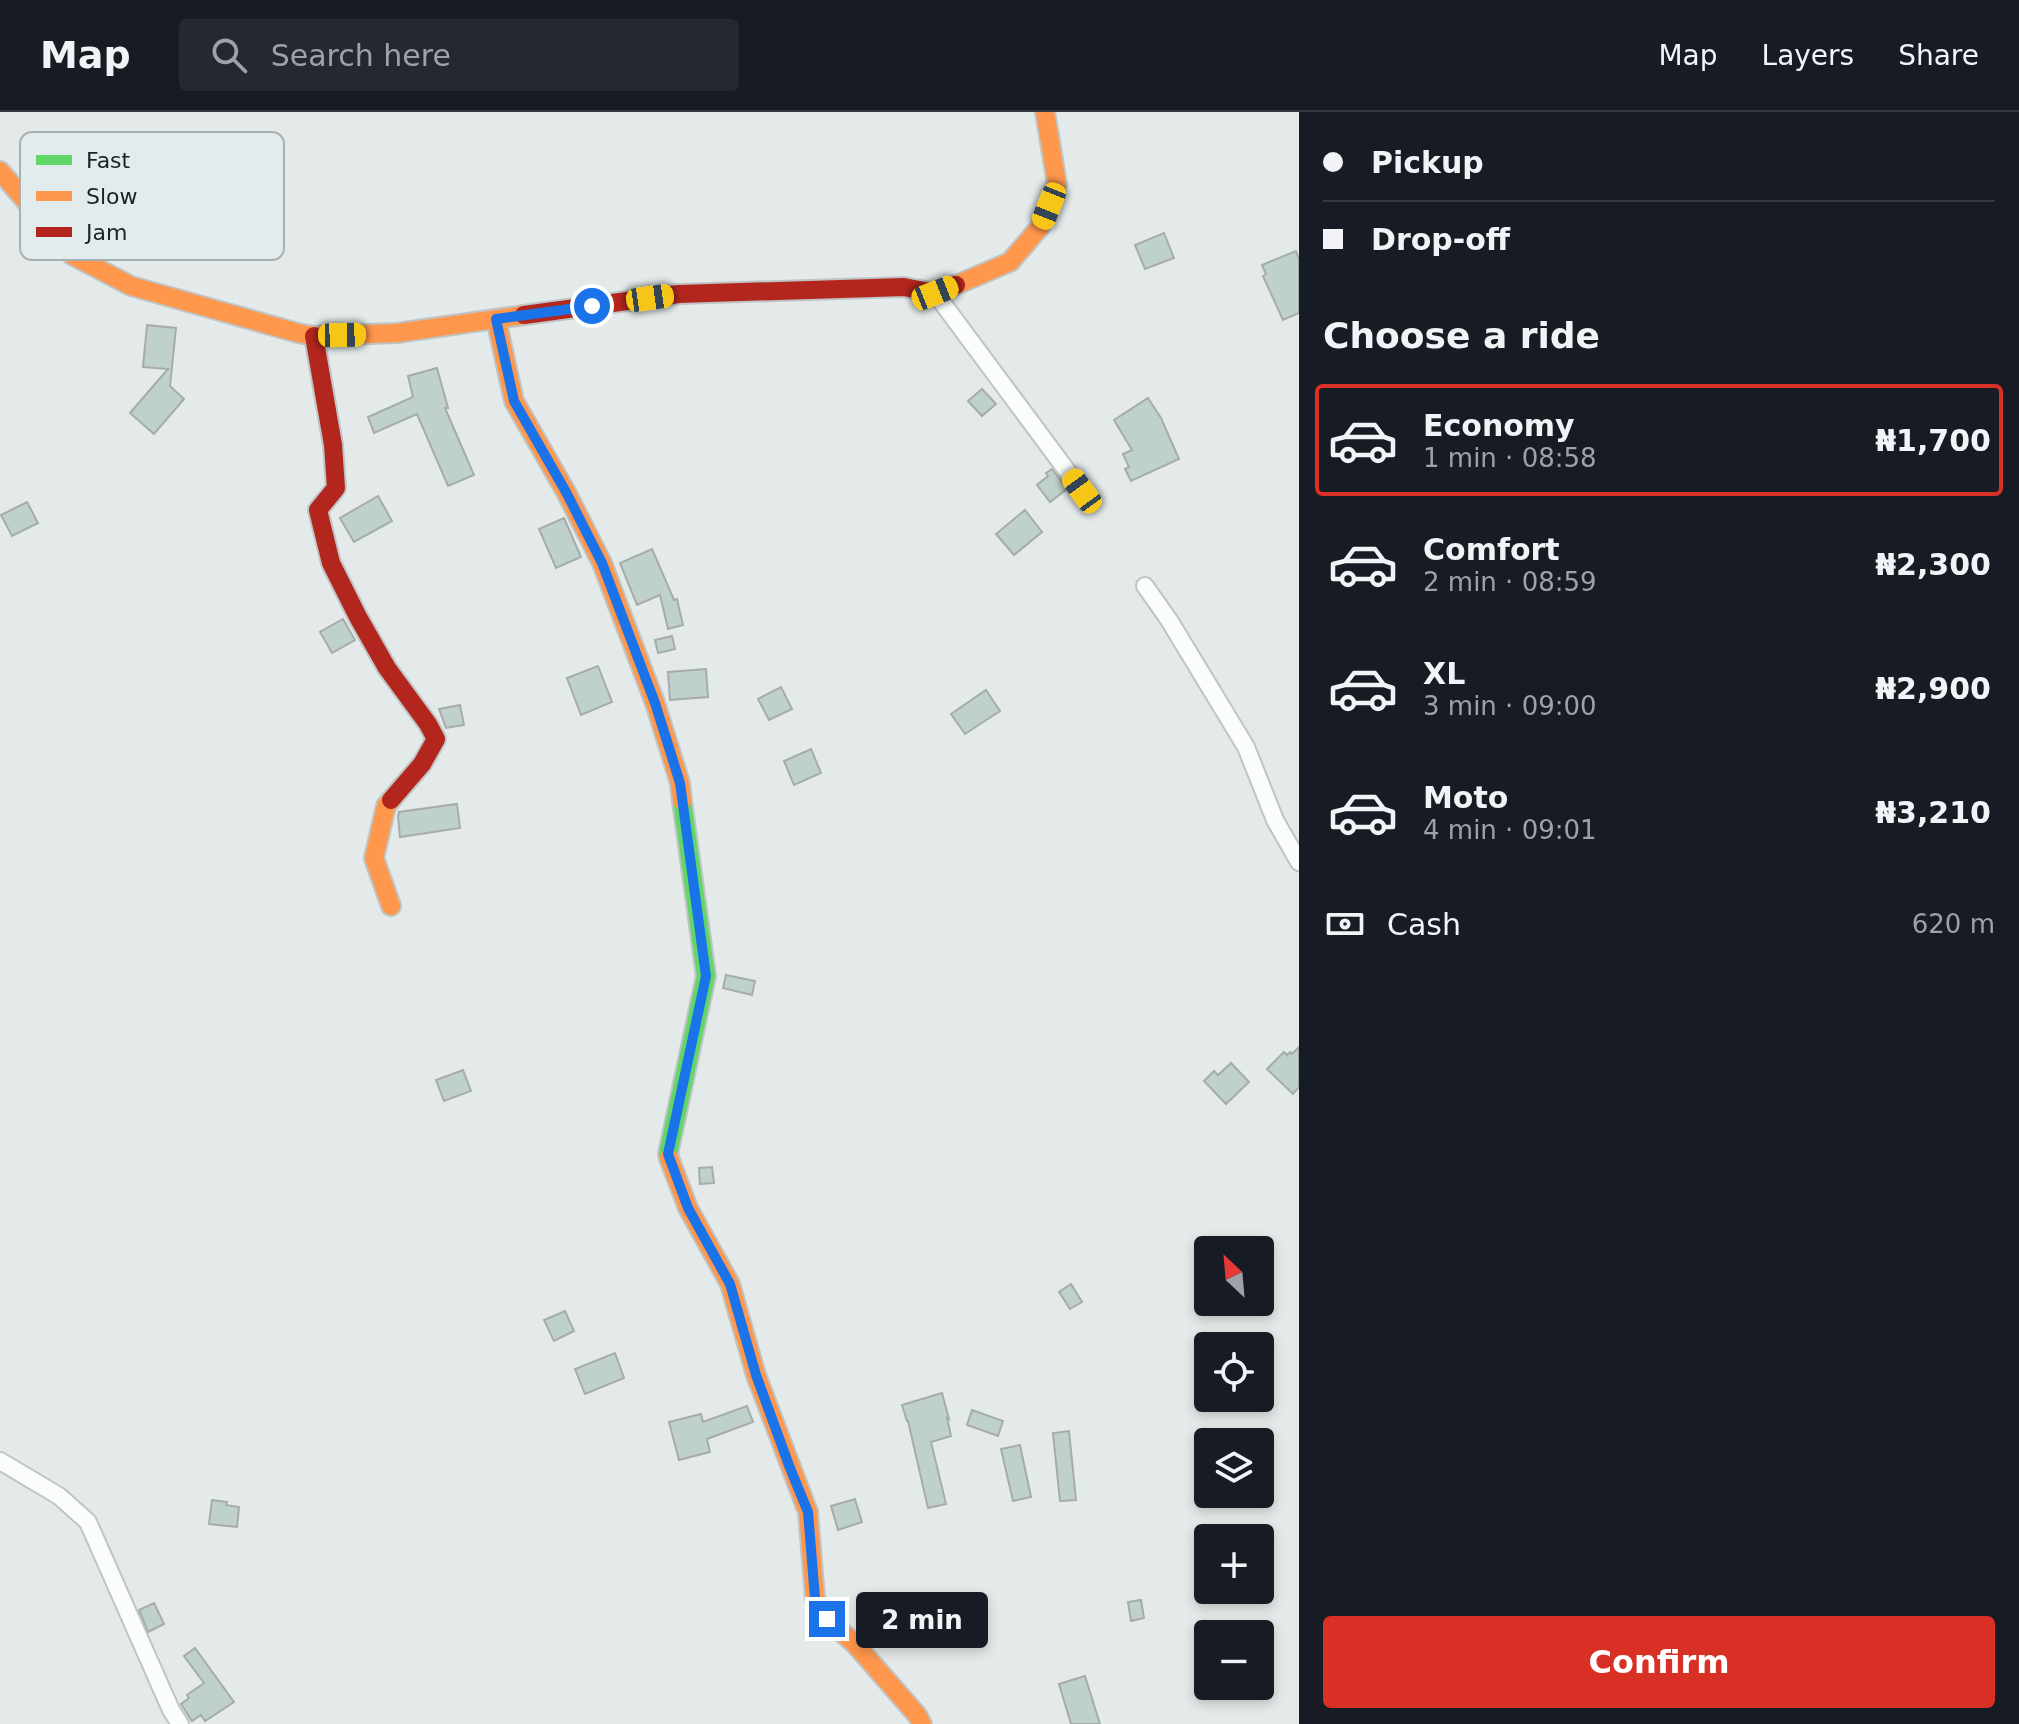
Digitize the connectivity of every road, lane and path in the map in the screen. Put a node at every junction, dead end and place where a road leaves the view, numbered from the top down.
1 (1045, 112) edge
2 (0, 171) edge
3 (20, 194) edge
4 (82, 260) edge
5 (935, 293) junction
6 (496, 319) junction
7 (314, 336) junction
8 (1082, 491) dead end
9 (1145, 586) dead end
10 (1299, 862) edge
11 (391, 906) dead end
12 (0, 1461) edge
13 (180, 1724) edge
14 (922, 1724) edge

1 - 5 street
2 - 3 street
4 - 7 street
5 - 6 street
5 - 8 street
6 - 7 street
6 - 14 street
7 - 11 street
9 - 10 street
12 - 13 street

